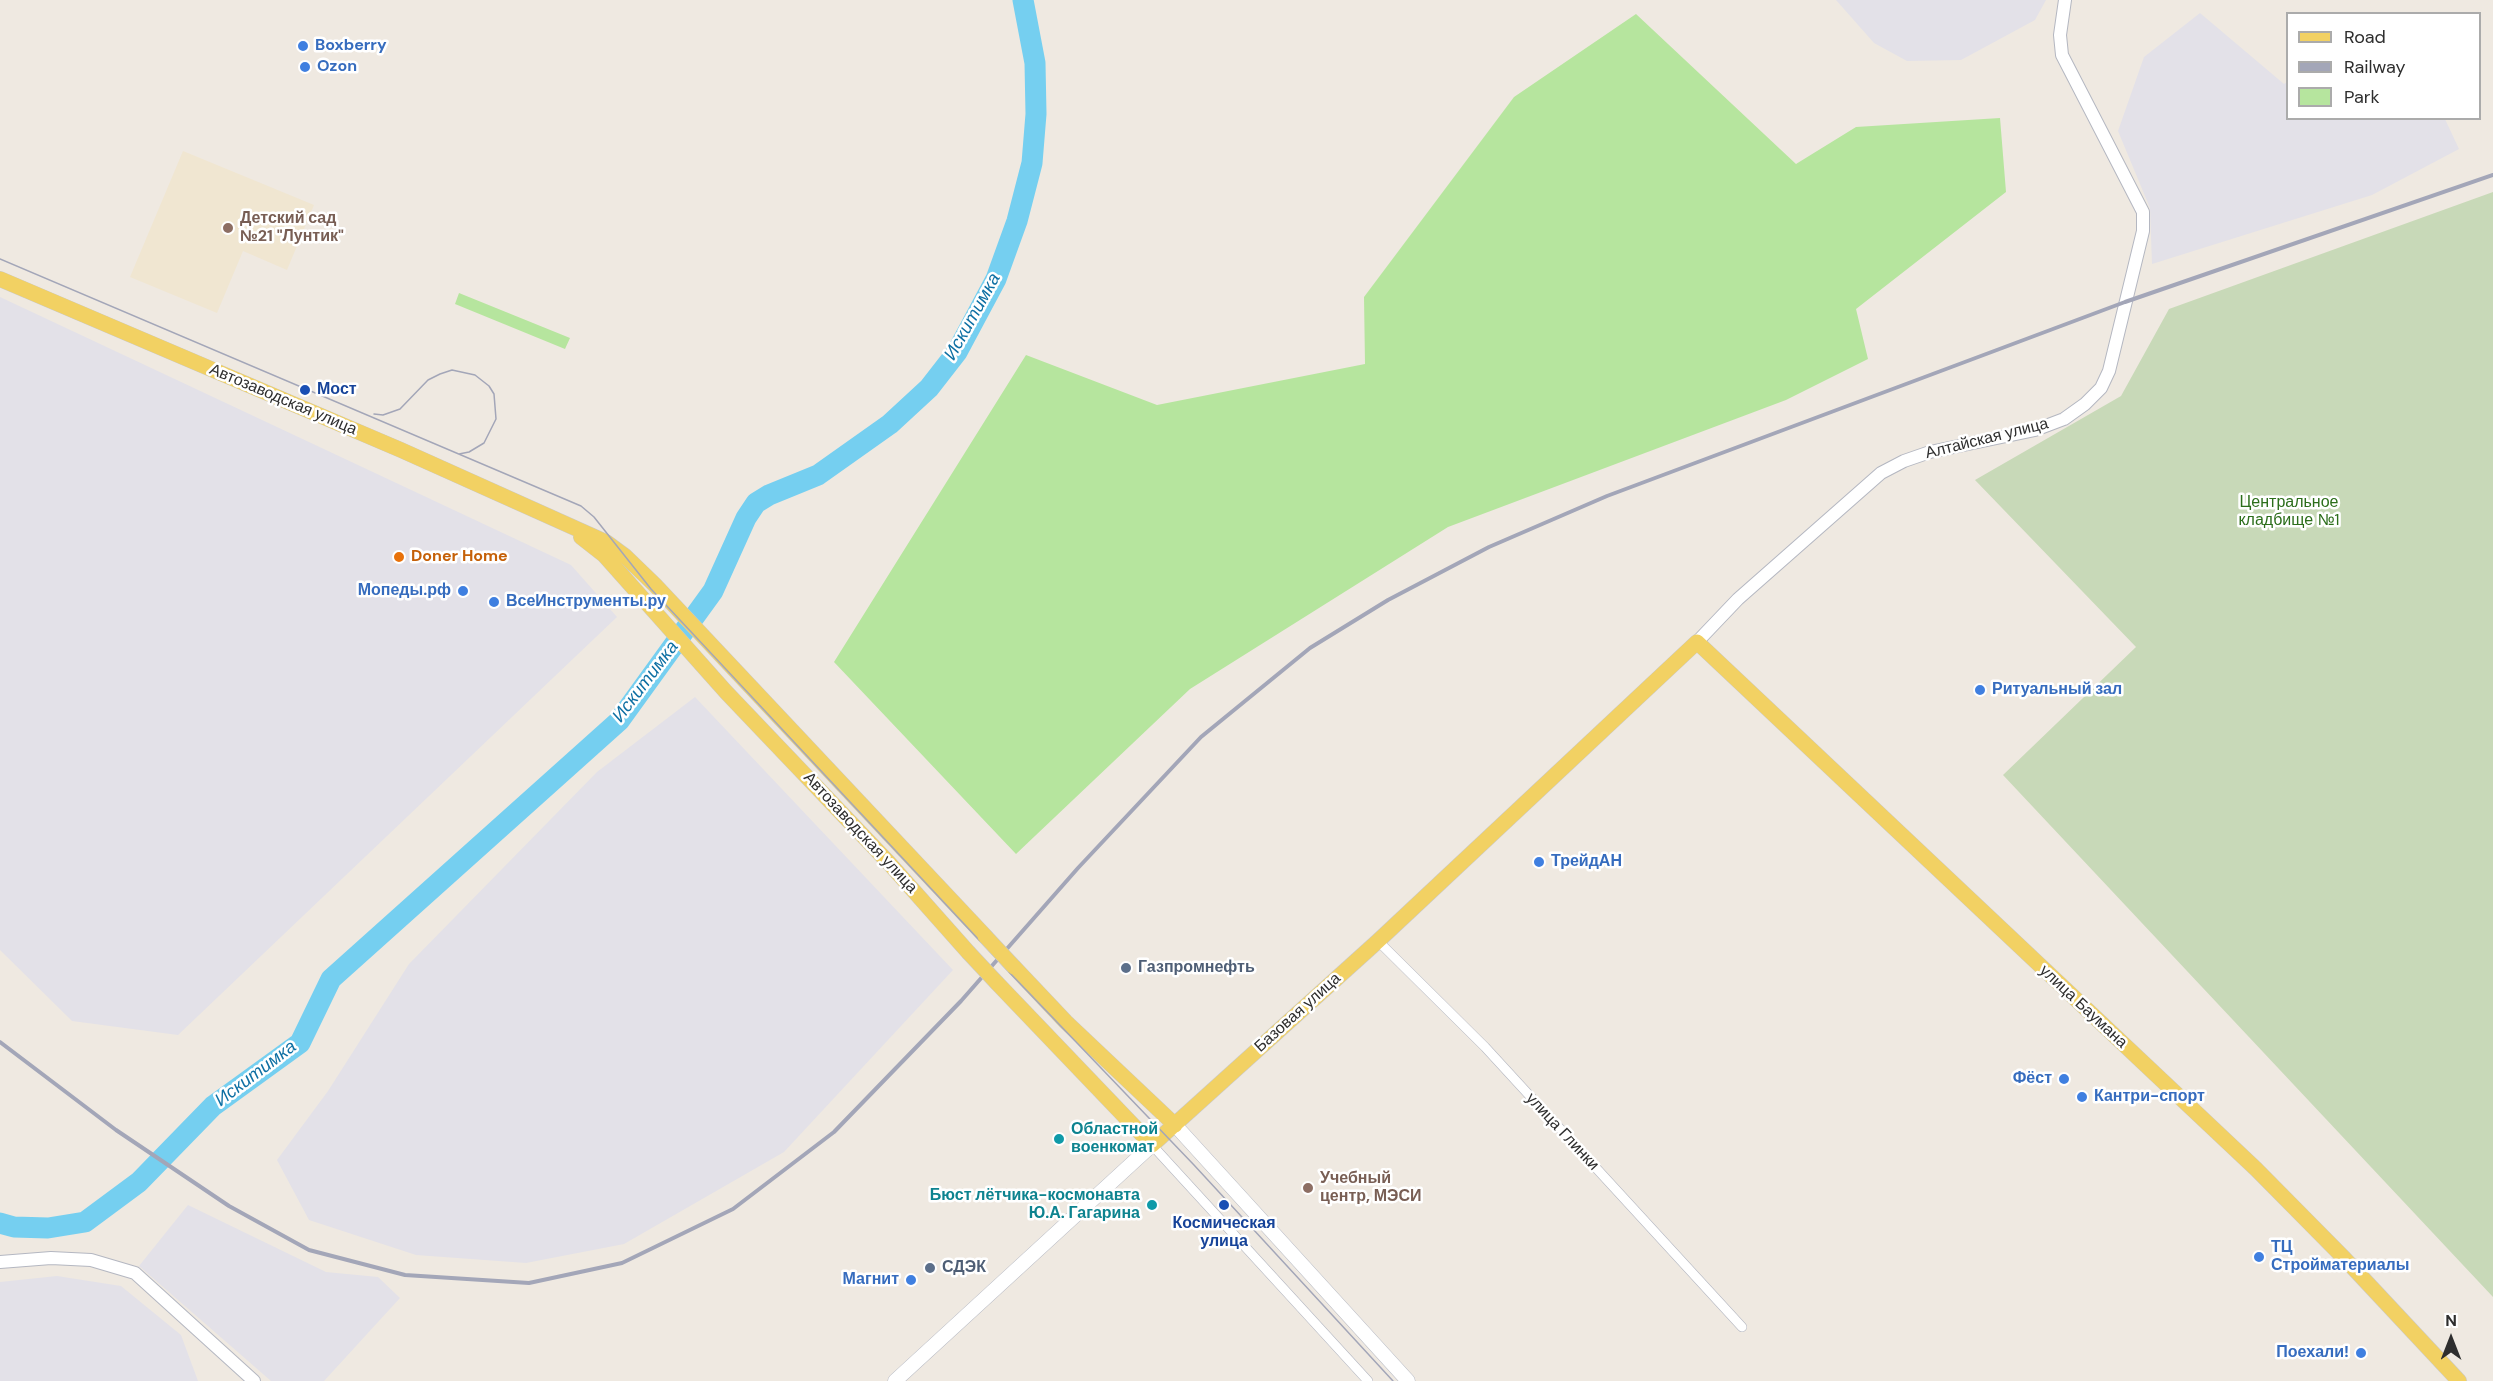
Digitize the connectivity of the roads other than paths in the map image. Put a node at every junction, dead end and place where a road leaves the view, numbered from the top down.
1 (2065, 0) edge
2 (0, 279) edge
3 (565, 524) junction
4 (1698, 642) junction
5 (1378, 941) junction
6 (1175, 1125) junction
7 (1152, 1145) junction
8 (0, 1262) edge
9 (1742, 1327) dead end
10 (254, 1381) edge
11 (895, 1381) edge
12 (1368, 1381) edge
13 (1408, 1381) edge
14 (2459, 1381) edge

1 - 4 street, Алтайская улица
2 - 3 main road, Автозаводская улица
3 - 6 main road, Автозаводская улица, bridge
3 - 7 main road, Автозаводская улица, bridge
4 - 5 main road, Базовая улица
4 - 14 main road, улица Баумана
5 - 6 main road, Базовая улица
5 - 9 street, улица Глинки
6 - 7 main road, Базовая улица
6 - 13 main road
7 - 11 main road, Базовая улица
7 - 12 street
8 - 10 street

